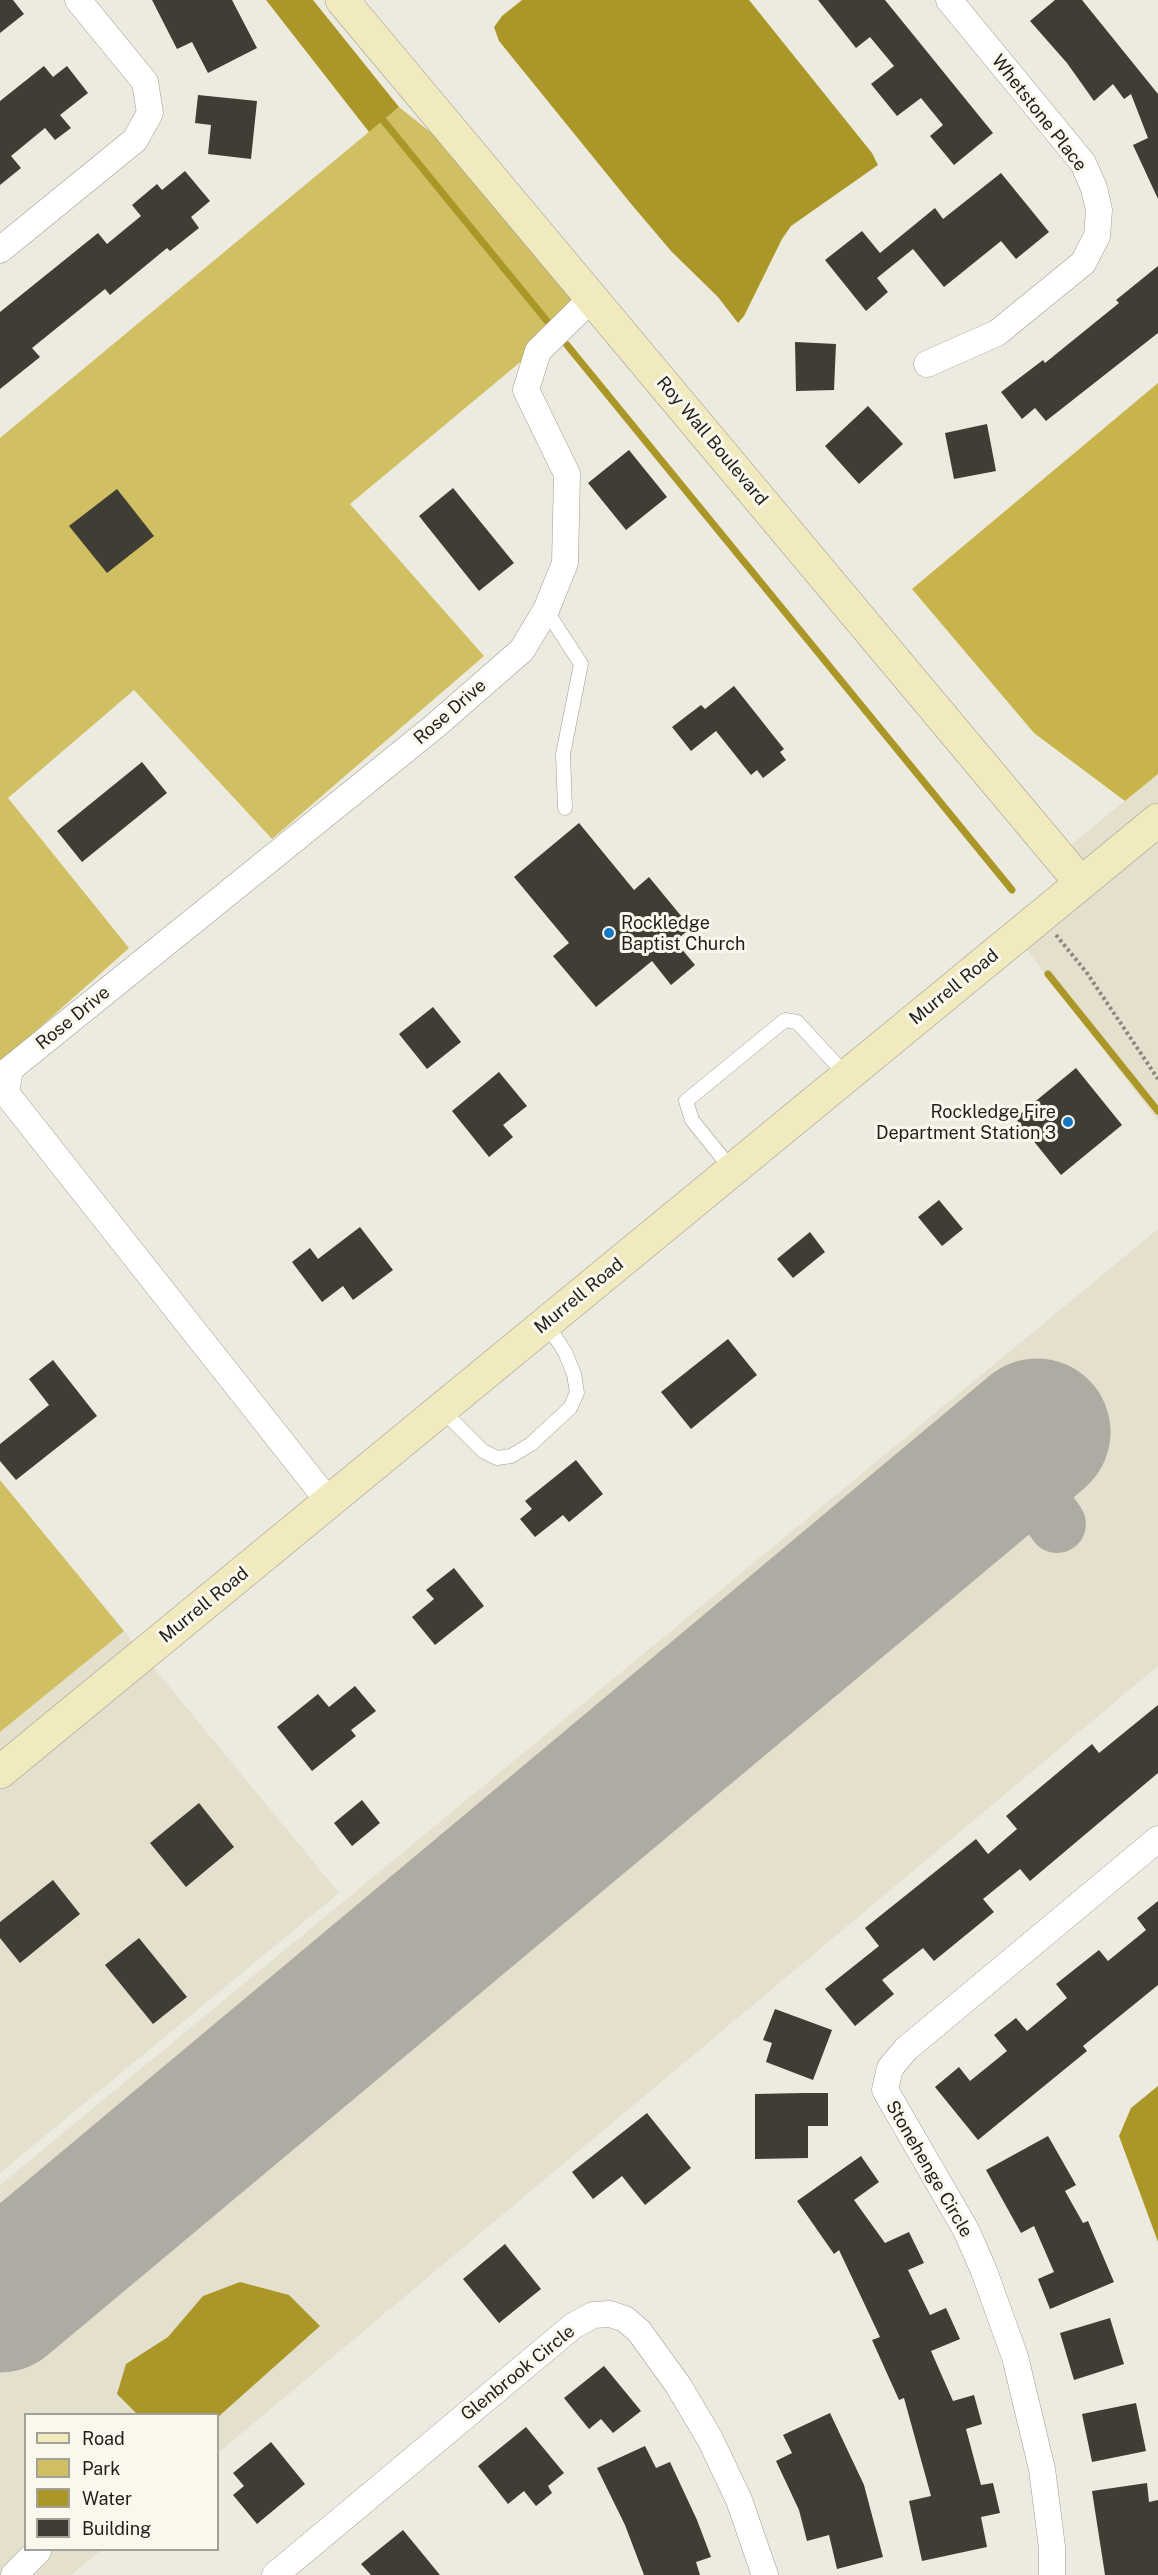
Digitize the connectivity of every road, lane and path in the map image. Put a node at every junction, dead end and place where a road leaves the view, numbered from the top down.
1 (78, 0) edge
2 (342, 0) edge
3 (949, 0) edge
4 (0, 249) edge
5 (592, 298) junction
6 (927, 364) dead end
7 (546, 610) junction
8 (565, 808) dead end
9 (1158, 820) edge
10 (1081, 883) junction
11 (1040, 916) junction
12 (846, 1076) junction
13 (1158, 1079) edge
14 (732, 1170) junction
15 (546, 1323) junction
16 (441, 1409) junction
17 (329, 1502) junction
18 (0, 1772) edge
19 (1158, 1839) edge
20 (38, 2551) edge
21 (14, 2575) edge
22 (275, 2575) edge
23 (765, 2575) edge
24 (1052, 2575) edge

1 - 4 street
2 - 5 street, Roy Wall Boulevard
3 - 6 street, Whetstone Place
5 - 7 street, Rose Drive
5 - 10 street, Roy Wall Boulevard
7 - 8 lane
7 - 17 street, Rose Drive
9 - 10 street, Murrell Road
10 - 11 street, Murrell Road
11 - 12 street, Murrell Road
11 - 13 path
12 - 14 street, Murrell Road
12 - 14 lane
14 - 15 street, Murrell Road
15 - 16 street, Murrell Road
15 - 16 lane
16 - 17 street, Murrell Road
17 - 18 street, Murrell Road
19 - 24 street, Stonehenge Circle
20 - 21 street
22 - 23 street, Glenbrook Circle

